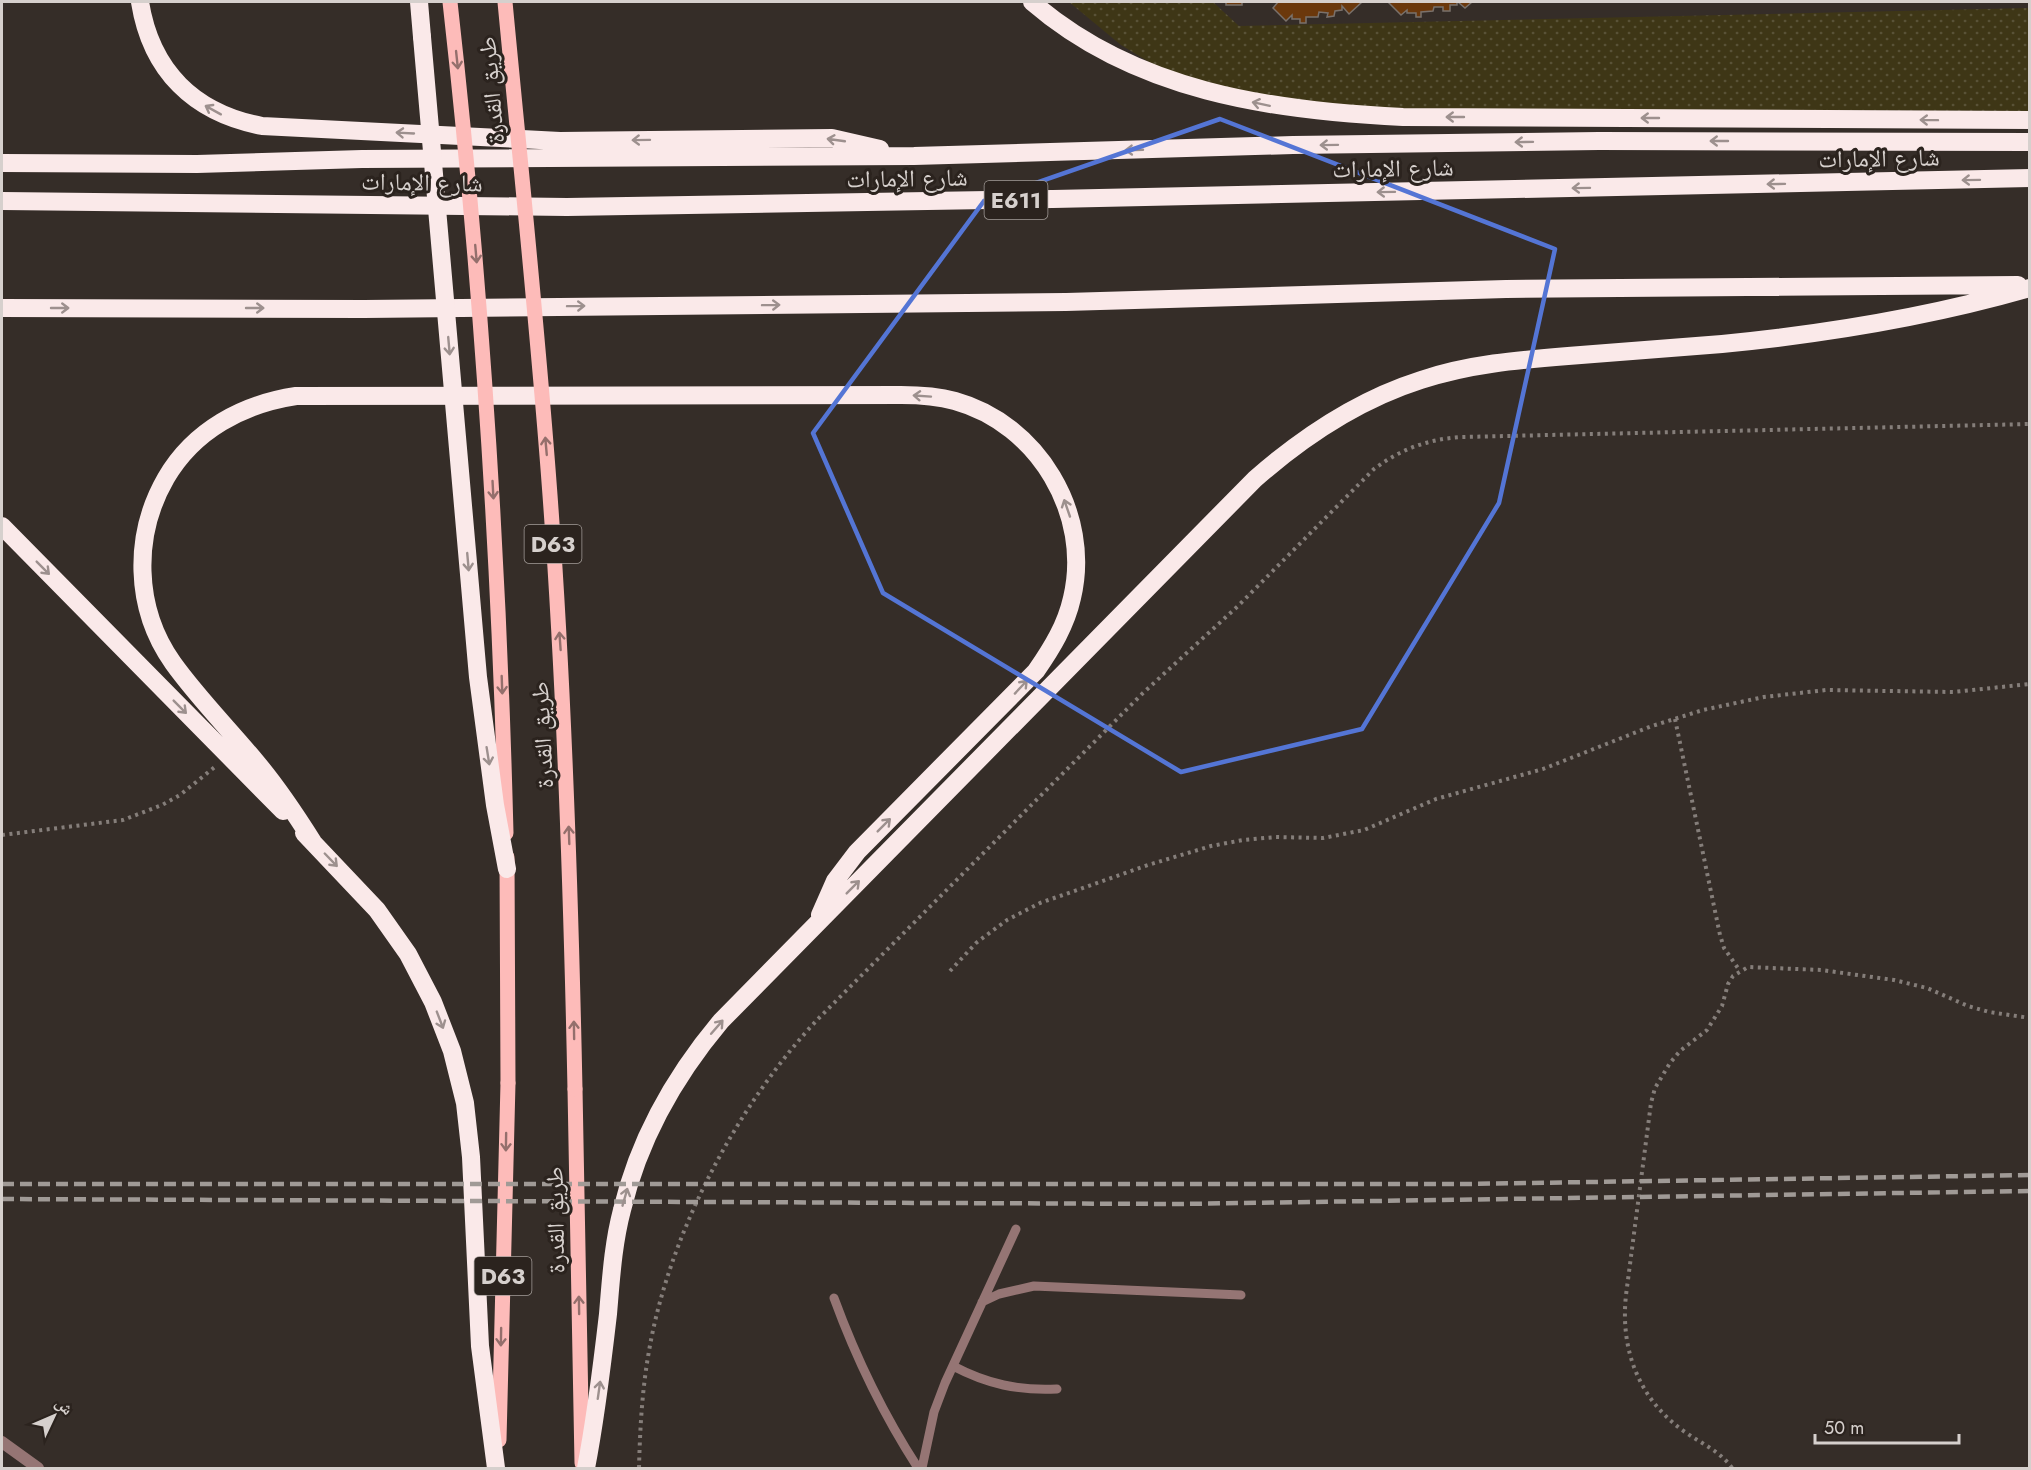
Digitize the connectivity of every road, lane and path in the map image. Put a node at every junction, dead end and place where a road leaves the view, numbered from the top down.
1 (140, 2) edge
2 (419, 2) edge
3 (450, 2) edge
4 (505, 2) edge
5 (1032, 2) edge
6 (2030, 120) edge
7 (2030, 142) edge
8 (914, 156) junction
9 (2, 163) edge
10 (2030, 178) edge
11 (2, 201) edge
12 (2030, 286) edge
13 (2, 308) edge
14 (2030, 424) edge
15 (2, 526) edge
16 (2030, 684) edge
17 (1674, 719) junction
18 (227, 755) junction
19 (2, 836) edge
20 (313, 842) junction
21 (507, 869) junction
22 (816, 925) junction
23 (950, 970) dead end
24 (1740, 971) junction
25 (2030, 1018) edge
26 (1016, 1229) dead end
27 (1241, 1295) dead end
28 (834, 1298) dead end
29 (982, 1302) junction
30 (953, 1366) junction
31 (1058, 1389) dead end
32 (2, 1442) edge
33 (38, 1468) edge
34 (497, 1468) edge
35 (584, 1468) edge
36 (639, 1468) edge
37 (920, 1468) edge
38 (1732, 1468) edge

8 -> 1 highway
2 -> 21 highway, bridge
3 -> 21 main road, طريق القدرة / D63, bridge
35 -> 4 main road, طريق القدرة / D63, bridge
6 -> 5 highway
7 -> 8 highway
8 - 9 highway
10 -> 11 highway, شارع الإمارات / E611
13 -> 12 highway
22 -> 12 highway
14 - 36 path
15 -> 18 highway
16 - 17 path
17 - 23 path
17 - 24 path
18 - 19 path
18 - 20 highway
22 -> 20 highway
20 -> 34 highway
21 -> 34 main road, طريق القدرة / D63, bridge
35 -> 22 highway
24 - 25 path
24 - 38 path
26 - 29 lane
27 - 29 lane
28 - 37 lane
29 - 30 lane
30 - 31 lane
30 - 37 lane
32 - 33 street

